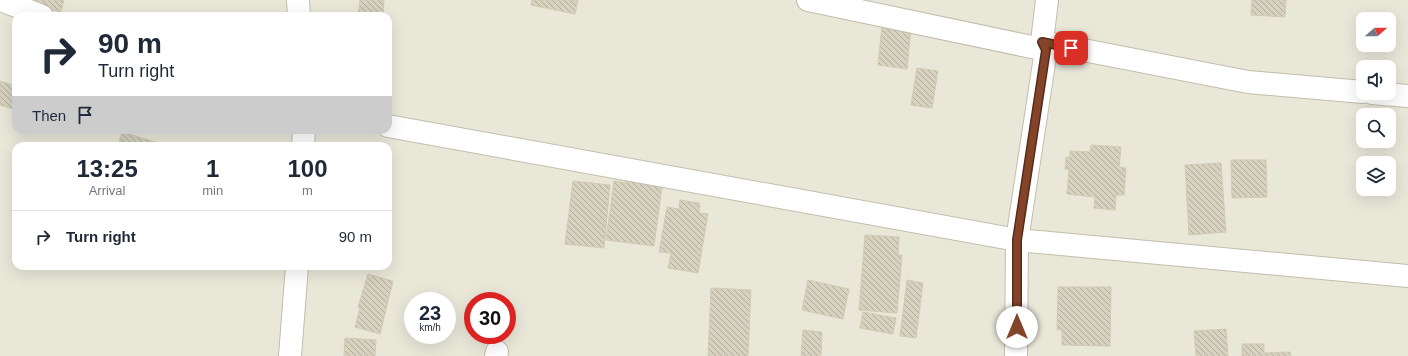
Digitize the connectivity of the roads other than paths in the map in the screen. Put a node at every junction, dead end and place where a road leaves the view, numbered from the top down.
1 (1, 0) edge
2 (298, 0) edge
3 (808, 0) edge
4 (1046, 0) edge
5 (32, 12) edge
6 (299, 12) edge
7 (1044, 46) junction
8 (1356, 91) edge
9 (1396, 95) edge
10 (1408, 96) edge
11 (392, 127) edge
12 (1017, 240) junction
13 (297, 270) edge
14 (1408, 276) edge
15 (290, 356) edge
16 (1016, 356) edge

1 - 5 street
2 - 6 street
3 - 7 street
4 - 7 street
7 - 8 street
7 - 12 street
9 - 10 street
11 - 12 street
12 - 14 street
12 - 16 street
13 - 15 street

